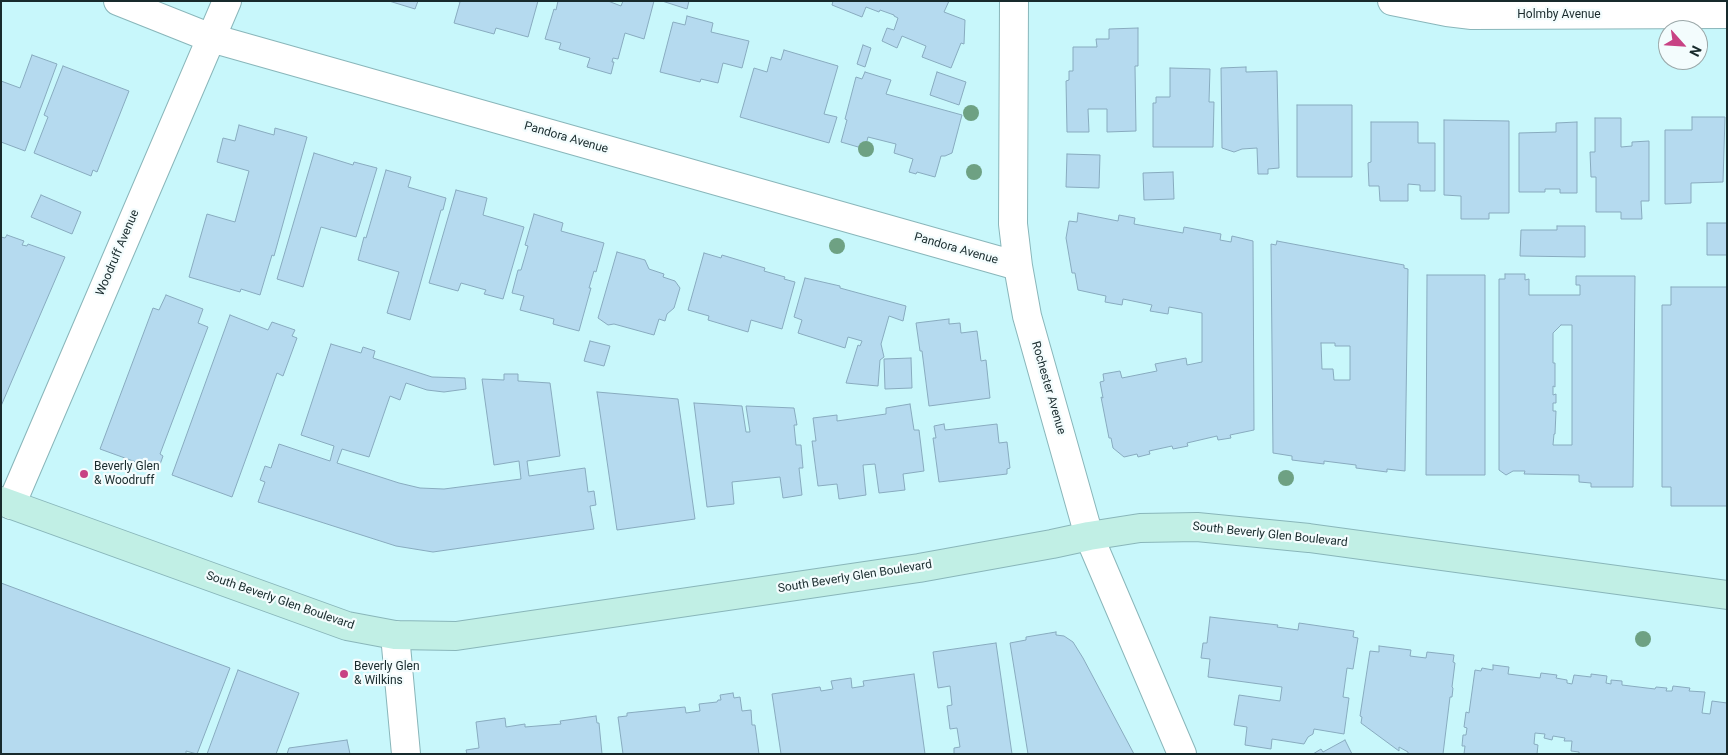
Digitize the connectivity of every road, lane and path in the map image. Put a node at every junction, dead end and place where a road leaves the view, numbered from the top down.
1 (118, 1) edge
2 (227, 1) edge
3 (1014, 1) edge
4 (1392, 1) edge
5 (1727, 14) edge
6 (211, 38) junction
7 (1018, 266) junction
8 (6, 503) edge
9 (1089, 536) junction
10 (1727, 595) edge
11 (395, 635) junction
12 (406, 754) edge
13 (1182, 754) edge

1 - 6 street, Pandora Avenue
2 - 6 street, Woodruff Avenue
3 - 7 street, Rochester Avenue
4 - 5 street, Holmby Avenue
6 - 7 street, Pandora Avenue
6 - 8 street, Woodruff Avenue
7 - 9 street, Rochester Avenue
8 - 11 main road, South Beverly Glen Boulevard
9 - 10 main road, South Beverly Glen Boulevard
9 - 11 main road, South Beverly Glen Boulevard
9 - 13 street, Rochester Avenue
11 - 12 street

